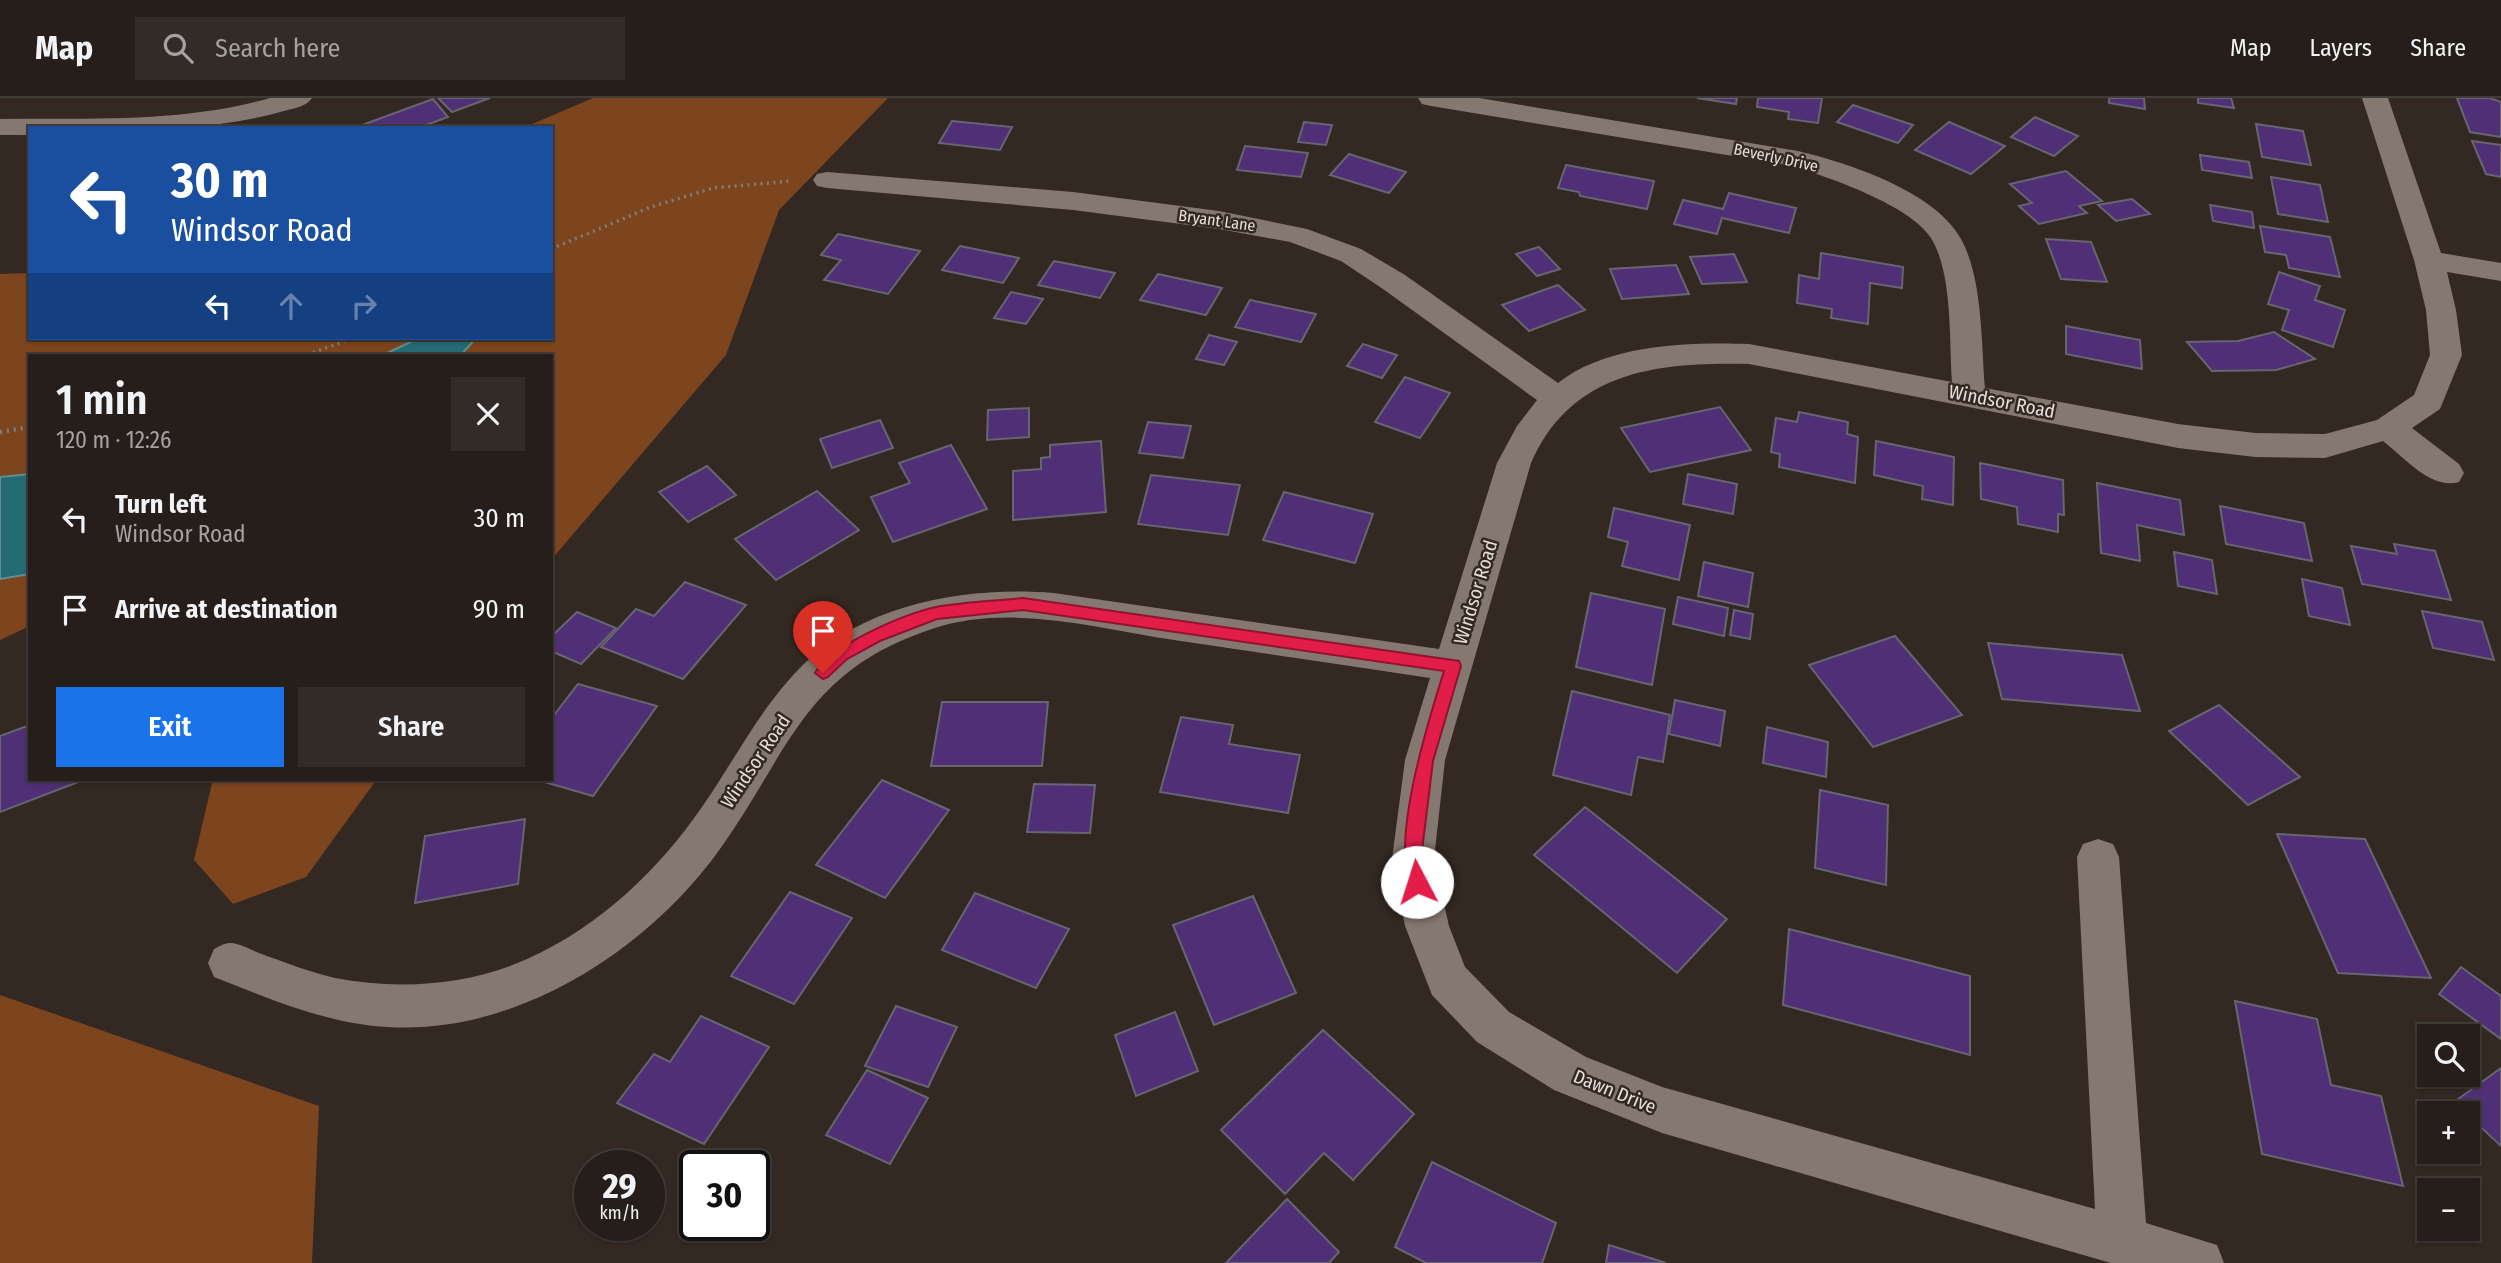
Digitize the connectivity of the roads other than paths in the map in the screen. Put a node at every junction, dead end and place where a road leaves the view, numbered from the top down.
1 (299, 98) edge
2 (1431, 98) edge
3 (2375, 98) edge
4 (58, 126) edge
5 (0, 127) edge
6 (28, 127) edge
7 (827, 180) road end
8 (2429, 260) junction
9 (2501, 272) edge
10 (1969, 395) junction
11 (1558, 399) junction
12 (2389, 428) junction
13 (2447, 473) dead end
14 (1454, 666) junction
15 (2098, 857) dead end
16 (230, 963) dead end
17 (2122, 1240) junction
18 (2199, 1263) edge

1 - 4 street
2 - 10 street, Beverly Drive
3 - 8 street, Windsor Road
5 - 6 street
7 - 11 street, Bryant Lane
8 - 9 street
8 - 12 street, Windsor Road
10 - 11 street, Windsor Road
10 - 12 street, Windsor Road
11 - 14 street, Windsor Road
12 - 13 street
14 - 16 street, Windsor Road
14 - 17 street, Dawn Drive
15 - 17 street
17 - 18 street, Dawn Drive

